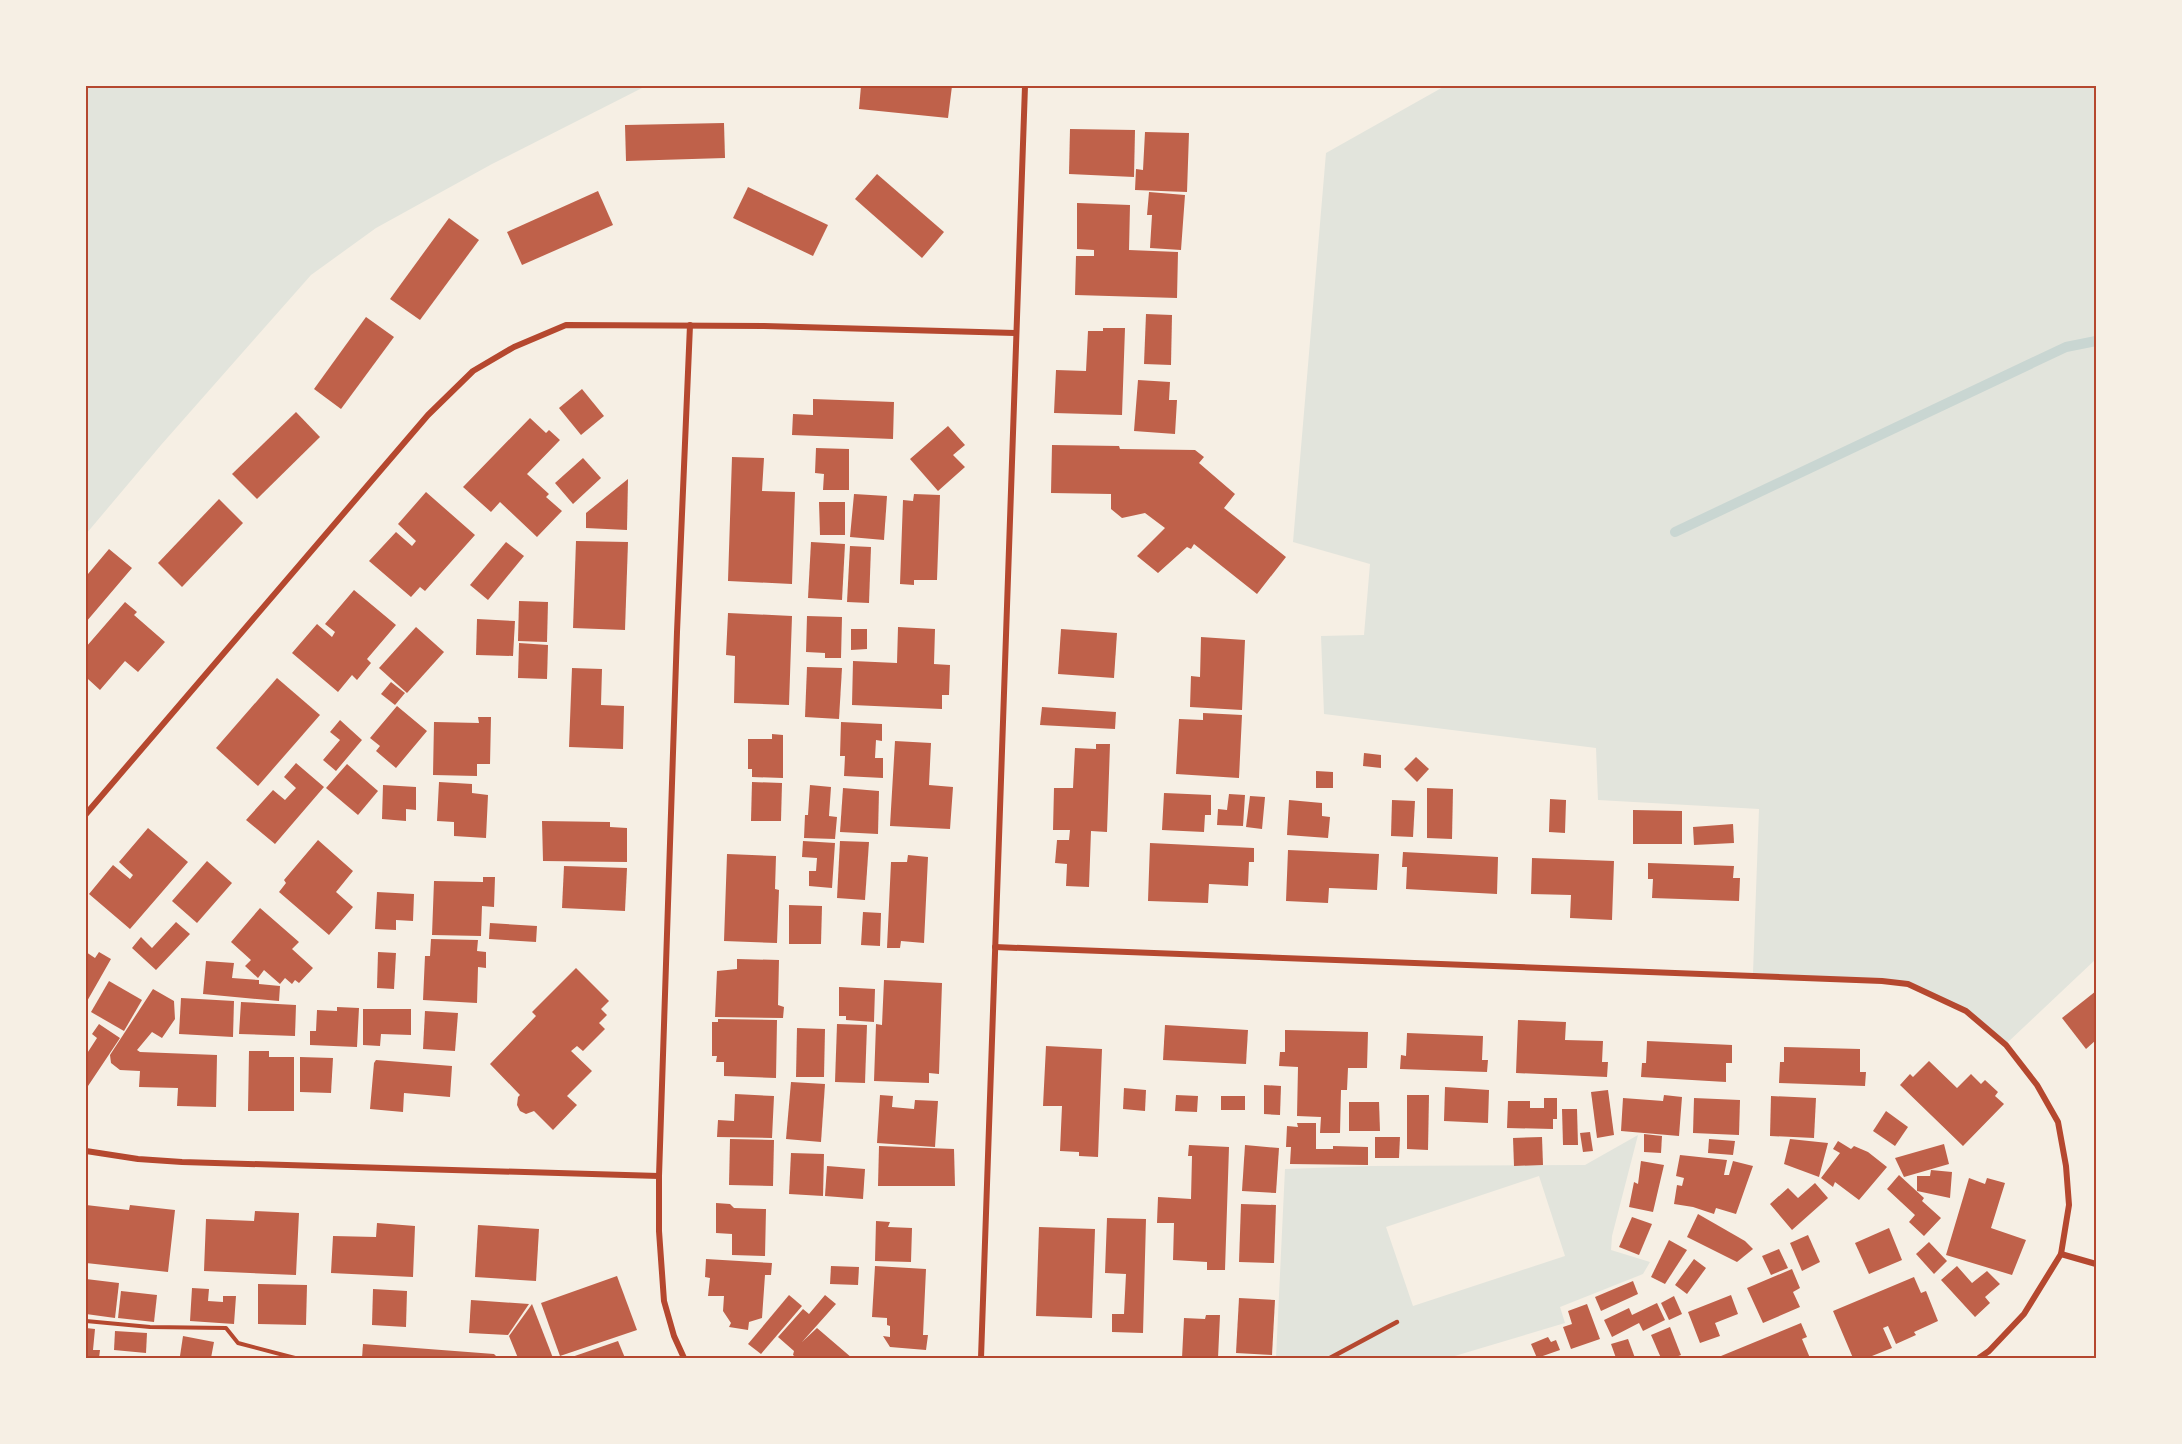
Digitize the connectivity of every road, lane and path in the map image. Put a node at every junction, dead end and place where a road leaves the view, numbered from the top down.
1 (1024, 86) edge
2 (690, 324) junction
3 (1015, 333) junction
4 (86, 814) edge
5 (995, 947) junction
6 (86, 1151) edge
7 (659, 1176) junction
8 (2061, 1254) junction
9 (2097, 1264) edge
10 (86, 1321) edge
11 (1397, 1322) dead end
12 (295, 1359) edge
13 (684, 1359) edge
14 (981, 1359) edge
15 (1330, 1359) edge
16 (1978, 1359) edge

1 - 3 street
2 - 3 street
2 - 4 street
2 - 7 street
3 - 5 street
5 - 8 street
5 - 14 street
6 - 7 street
7 - 13 street
8 - 9 street
8 - 16 street
10 - 12 path
11 - 15 lane

